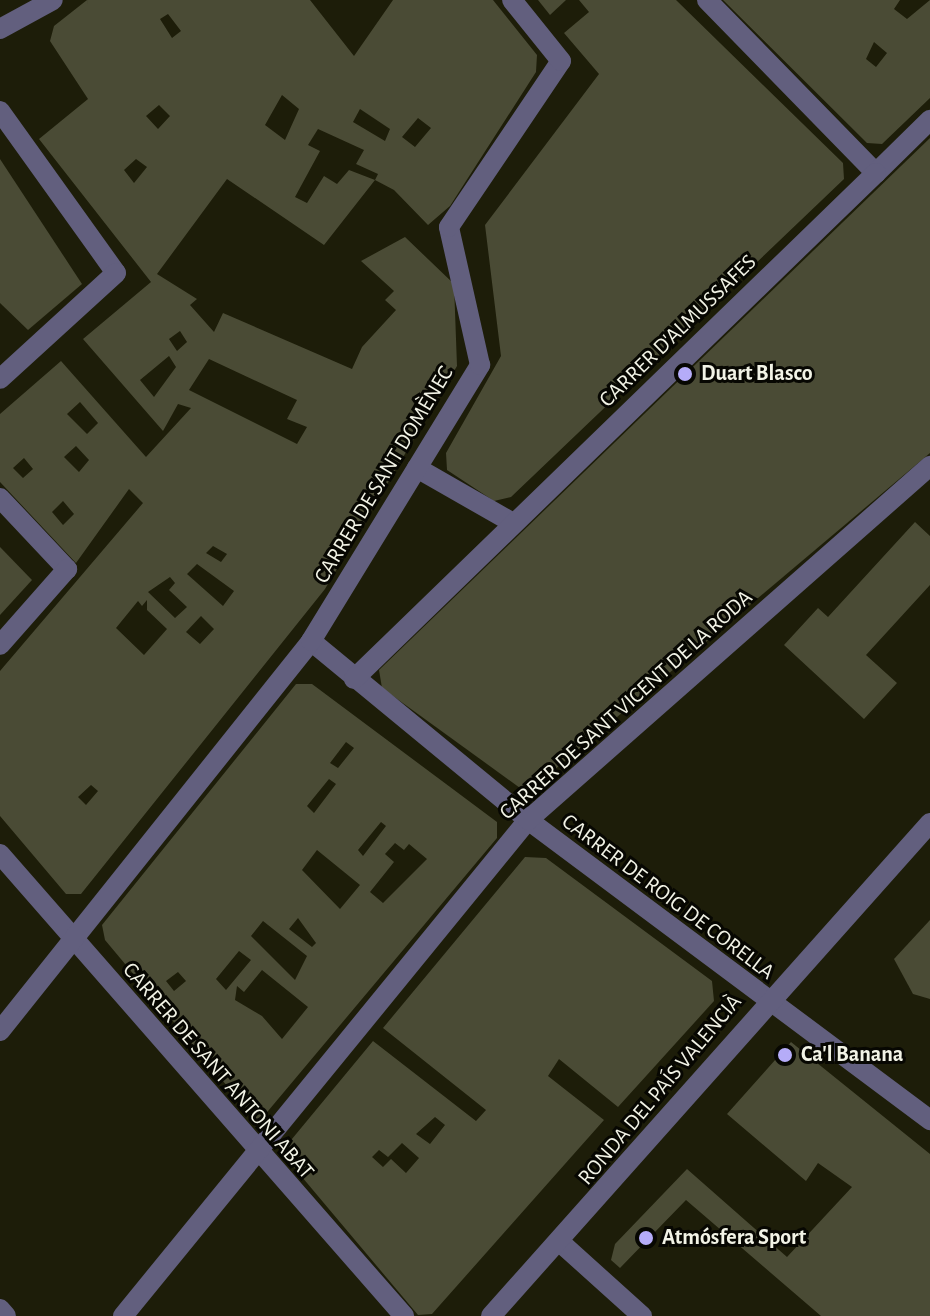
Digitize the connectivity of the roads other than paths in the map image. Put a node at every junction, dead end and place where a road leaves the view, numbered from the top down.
1 (53, 0) edge
2 (512, 0) edge
3 (707, 0) edge
4 (0, 29) edge
5 (0, 111) edge
6 (930, 120) edge
7 (876, 173) junction
8 (0, 379) edge
9 (930, 466) edge
10 (417, 468) junction
11 (0, 498) edge
12 (513, 523) junction
13 (311, 641) junction
14 (0, 645) edge
15 (354, 679) junction
16 (528, 820) junction
17 (930, 823) edge
18 (0, 854) edge
19 (72, 941) junction
20 (766, 1001) junction
21 (0, 1031) edge
22 (930, 1120) edge
23 (253, 1149) junction
24 (561, 1243) junction
25 (0, 1309) edge
26 (6, 1316) edge
27 (123, 1316) edge
28 (404, 1316) edge
29 (491, 1316) edge
30 (642, 1316) edge

1 - 4 street
2 - 10 street, CARRER DE SANT DOMÈNEC
3 - 7 street
5 - 8 street
6 - 7 street, CARRER D'ALMUSSAFES
7 - 12 street, CARRER D'ALMUSSAFES
9 - 16 street, CARRER DE SANT VICENT DE LA RODA
10 - 12 street
10 - 13 street, CARRER DE SANT DOMÈNEC
11 - 14 street
12 - 15 street, CARRER D'ALMUSSAFES
13 - 15 street, CARRER DE ROIG DE CORELLA
13 - 19 street, CARRER DE SANT DOMÈNEC
15 - 16 street, CARRER DE ROIG DE CORELLA
16 - 20 street, CARRER DE ROIG DE CORELLA
16 - 23 street, CARRER DE SANT VICENT DE LA RODA
17 - 20 street, RONDA DEL PAÍS VALENCIÀ
18 - 19 street, CARRER DE SANT ANTONI ABAT
19 - 21 street, CARRER DE SANT DOMÈNEC
19 - 23 street, CARRER DE SANT ANTONI ABAT
20 - 22 street, CARRER DE ROIG DE CORELLA
20 - 24 street, RONDA DEL PAÍS VALENCIÀ
23 - 27 street, CARRER DE SANT VICENT DE LA RODA
23 - 28 street, CARRER DE SANT ANTONI ABAT
24 - 29 street, RONDA DEL PAÍS VALENCIÀ
24 - 30 street
25 - 26 street

